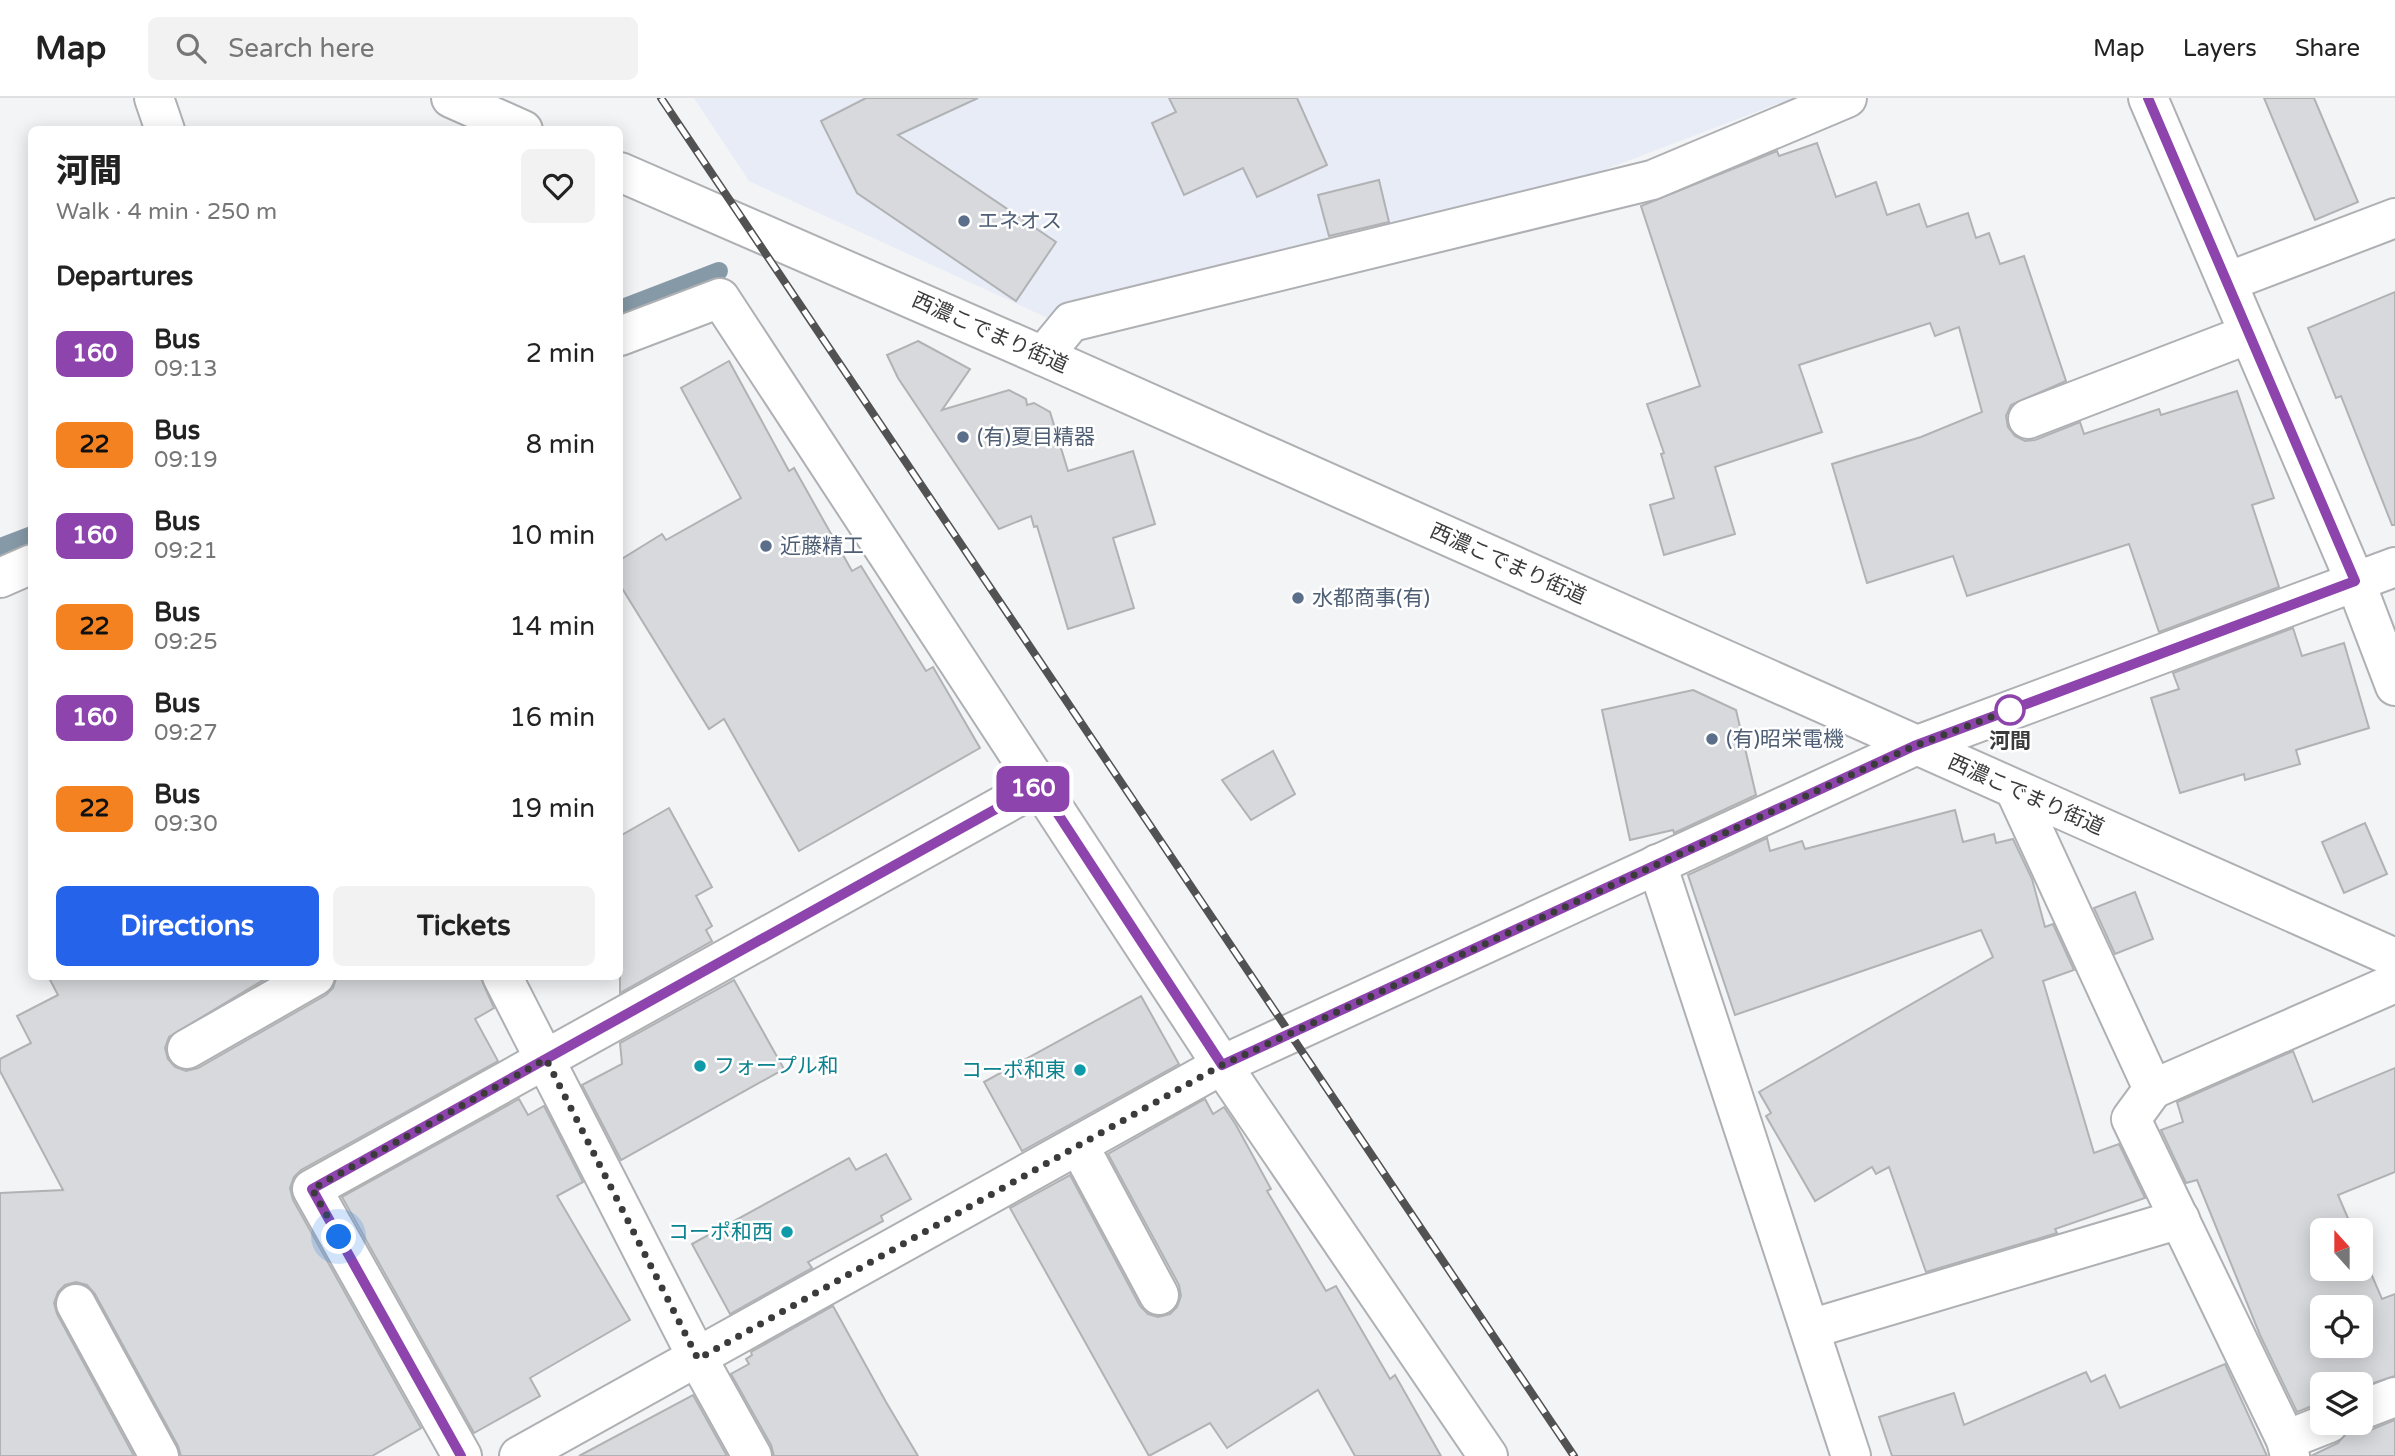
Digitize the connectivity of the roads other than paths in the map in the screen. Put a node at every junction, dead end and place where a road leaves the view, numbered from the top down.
1 (154, 98) edge
2 (451, 98) edge
3 (1847, 98) edge
4 (2148, 98) edge
5 (164, 126) edge
6 (514, 126) edge
7 (623, 173) edge
8 (2395, 218) edge
9 (2227, 282) junction
10 (623, 334) edge
11 (2249, 334) junction
12 (1042, 356) junction
13 (2028, 419) dead end
14 (28, 566) edge
15 (2395, 567) edge
16 (0, 578) edge
17 (2355, 581) junction
18 (2395, 686) edge
19 (1914, 746) junction
20 (1039, 785) junction
21 (2015, 790) junction
22 (1657, 864) junction
23 (2395, 958) edge
24 (308, 980) edge
25 (504, 980) edge
26 (2395, 983) edge
27 (187, 1049) dead end
28 (546, 1059) junction
29 (1222, 1065) junction
30 (2153, 1089) junction
31 (1079, 1146) junction
32 (2180, 1219) junction
33 (1158, 1295) dead end
34 (76, 1304) dead end
35 (1810, 1329) junction
36 (698, 1359) junction
37 (2395, 1397) edge
38 (2373, 1405) edge
39 (2310, 1435) edge
40 (2288, 1448) edge
41 (159, 1456) edge
42 (461, 1456) edge
43 (519, 1456) edge
44 (752, 1456) edge
45 (1488, 1456) edge
46 (1851, 1456) edge

1 - 5 street
2 - 6 street
3 - 12 street
4 - 9 street
7 - 12 street, 西濃こでまり街道
8 - 9 street
9 - 11 street
10 - 20 street
11 - 13 street
11 - 17 street
12 - 19 street, 西濃こでまり街道
14 - 16 street
15 - 17 street
17 - 18 street
17 - 19 street
19 - 21 street, 西濃こでまり街道
19 - 22 street
20 - 28 street
20 - 29 street
21 - 23 street, 西濃こでまり街道
21 - 30 street
22 - 29 street
22 - 35 street
24 - 27 street
25 - 28 street
26 - 30 street
28 - 36 street
28 - 42 street
29 - 31 street
29 - 45 street
30 - 32 street
31 - 33 street
31 - 36 street
32 - 35 street
32 - 40 street
34 - 41 street
35 - 46 street
36 - 43 street
36 - 44 street
37 - 38 street
39 - 40 street

